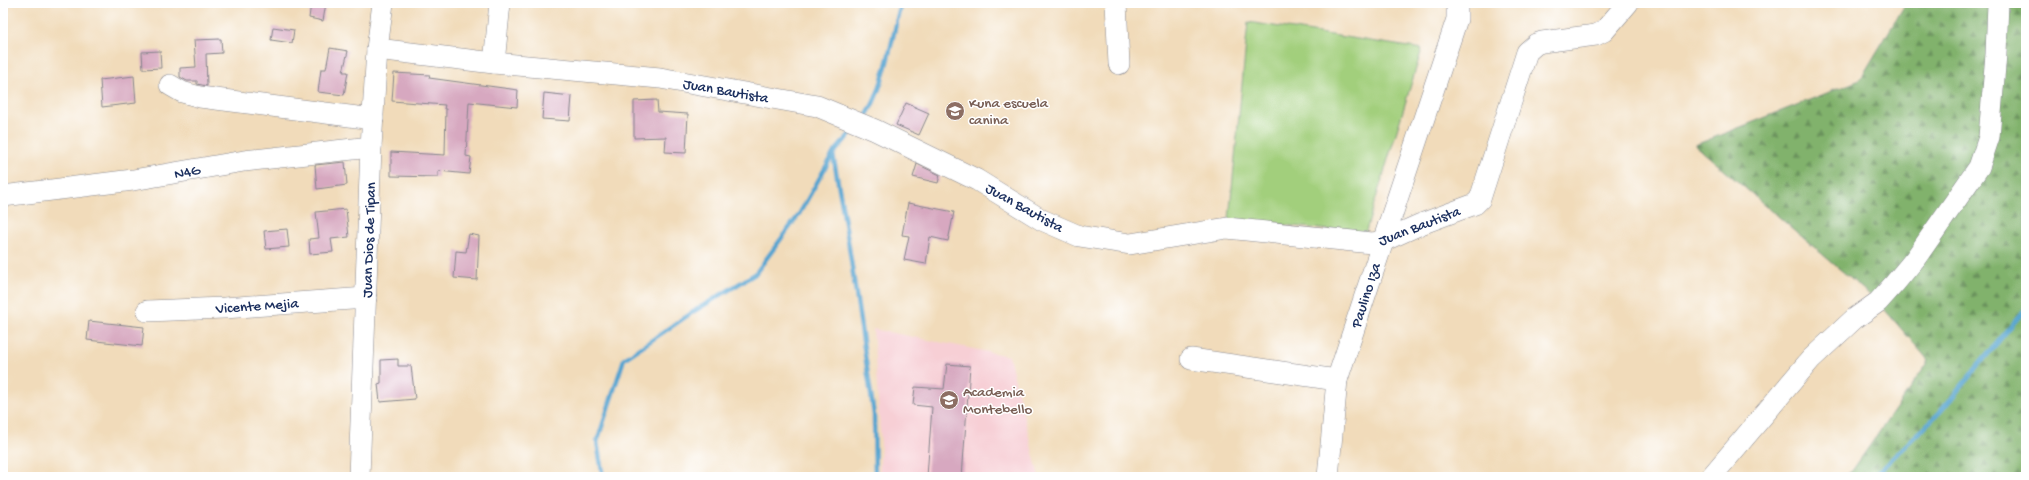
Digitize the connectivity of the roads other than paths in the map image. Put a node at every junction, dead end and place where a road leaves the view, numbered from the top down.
1 (383, 3) edge
2 (500, 3) edge
3 (1116, 3) edge
4 (1457, 3) edge
5 (1628, 3) edge
6 (1998, 3) edge
7 (377, 49) junction
8 (494, 62) junction
9 (1119, 64) dead end
10 (170, 85) dead end
11 (373, 118) junction
12 (371, 147) junction
13 (3, 196) edge
14 (1383, 241) junction
15 (366, 298) junction
16 (147, 311) dead end
17 (1191, 359) dead end
18 (1337, 380) junction
19 (359, 477) edge
20 (1328, 477) edge
21 (1711, 477) edge

1 - 7 street, Juan Dios de Tipan
2 - 8 street
3 - 9 street
4 - 14 street, Paulino Iza
5 - 14 street, Juan Bautista
6 - 21 street
7 - 8 street, Juan Bautista
7 - 11 street, Juan Dios de Tipan
8 - 14 street, Juan Bautista
10 - 11 street
11 - 12 street, Juan Dios de Tipan
12 - 13 street, N4G
12 - 15 street, Juan Dios de Tipan
14 - 18 street, Paulino Iza
15 - 16 street, Vicente Mejia
15 - 19 street, Juan Dios de Tipan
17 - 18 street
18 - 20 street, Paulino Iza

